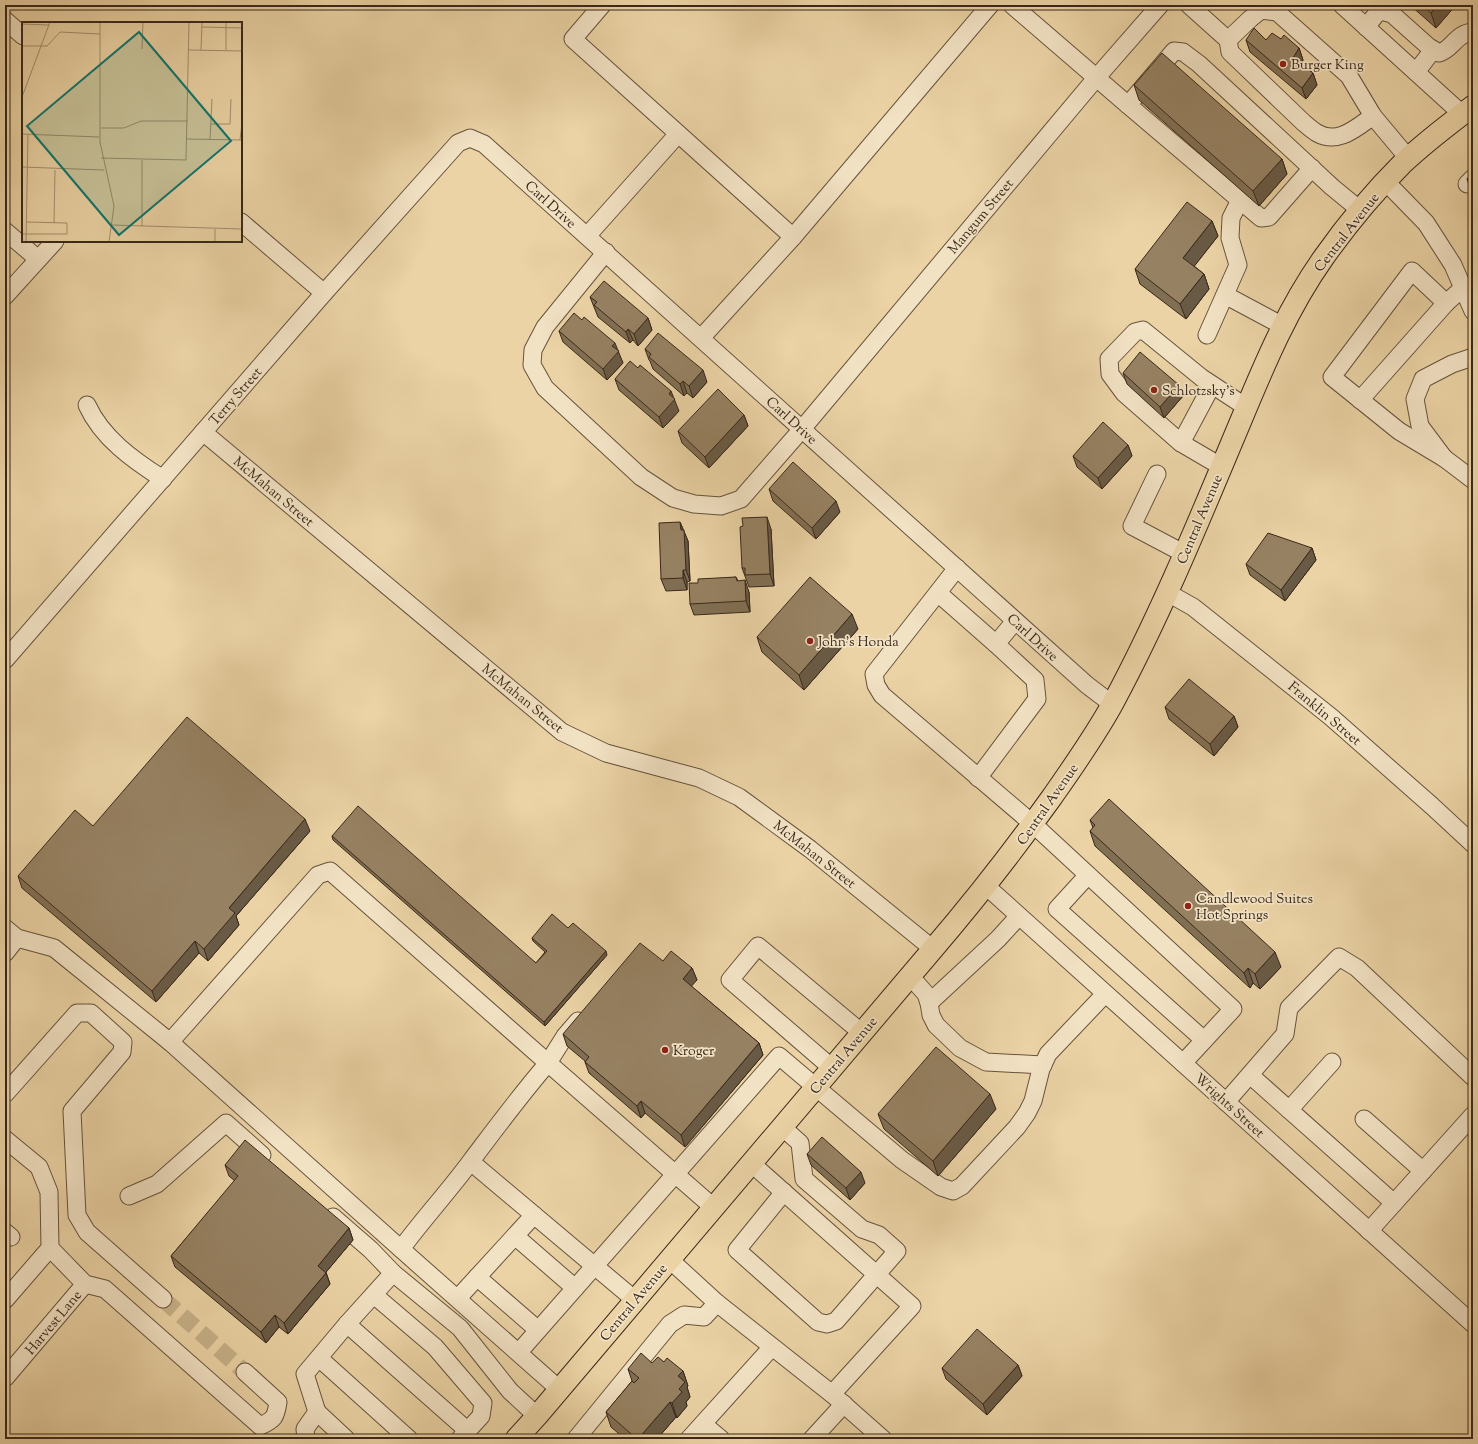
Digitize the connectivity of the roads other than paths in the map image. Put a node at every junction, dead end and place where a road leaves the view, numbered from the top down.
1 (602, 5) edge
2 (990, 5) edge
3 (1012, 5) edge
4 (1160, 5) edge
5 (1189, 5) edge
6 (1342, 5) edge
7 (5, 20) edge
8 (1366, 27) junction
9 (1473, 32) edge
10 (22, 35) edge
11 (1228, 40) junction
12 (1433, 50) junction
13 (1416, 72) junction
14 (1097, 77) junction
15 (1128, 105) junction
16 (1467, 110) edge
17 (1373, 116) junction
18 (678, 134) junction
19 (470, 138) joint
20 (1409, 158) junction
21 (1312, 168) junction
22 (1386, 182) junction
23 (1240, 200) junction
24 (1360, 210) junction
25 (242, 223) edge
26 (5, 231) edge
27 (587, 236) junction
28 (793, 237) junction
29 (54, 242) edge
30 (606, 252) junction
31 (38, 259) junction
32 (1463, 288) junction
33 (324, 293) junction
34 (1225, 295) junction
35 (5, 296) edge
36 (1446, 303) junction
37 (1473, 311) edge
38 (1283, 326) junction
39 (1208, 335) dead end
40 (701, 338) junction
41 (1473, 357) edge
42 (1212, 385) junction
43 (1360, 400) junction
44 (87, 405) dead end
45 (1246, 407) junction
46 (802, 429) junction
47 (203, 432) junction
48 (1181, 442) junction
49 (1444, 458) junction
50 (1222, 467) junction
51 (1157, 474) dead end
52 (163, 479) junction
53 (1473, 480) edge
54 (1184, 554) junction
55 (957, 568) junction
56 (938, 593) junction
57 (1168, 593) junction
58 (1015, 621) junction
59 (996, 644) junction
60 (5, 660) edge
61 (1112, 704) junction
62 (978, 778) junction
63 (1033, 824) junction
64 (1473, 844) edge
65 (1088, 875) junction
66 (986, 886) junction
67 (1019, 916) junction
68 (11, 933) edge
69 (933, 950) junction
70 (5, 953) edge
71 (910, 976) junction
72 (1105, 994) junction
73 (930, 1003) junction
74 (589, 1007) edge
75 (862, 1033) junction
76 (1204, 1040) junction
77 (170, 1042) junction
78 (1332, 1062) dead end
79 (548, 1063) junction
80 (1183, 1063) junction
81 (1043, 1065) junction
82 (832, 1068) junction
83 (1250, 1075) junction
84 (1473, 1077) edge
85 (816, 1087) junction
86 (5, 1094) edge
87 (1226, 1102) junction
88 (1289, 1110) junction
89 (1473, 1115) edge
90 (1364, 1119) dead end
91 (782, 1127) junction
92 (5, 1139) edge
93 (471, 1162) junction
94 (751, 1163) junction
95 (272, 1164) edge
96 (1423, 1170) junction
97 (675, 1175) junction
98 (784, 1192) junction
99 (129, 1196) dead end
100 (1394, 1203) junction
101 (319, 1204) edge
102 (713, 1207) junction
103 (534, 1215) junction
104 (1369, 1231) junction
105 (515, 1236) junction
106 (50, 1248) junction
107 (401, 1249) junction
108 (669, 1259) junction
109 (594, 1266) junction
110 (393, 1273) junction
111 (876, 1275) junction
112 (477, 1277) junction
113 (86, 1284) junction
114 (575, 1288) junction
115 (374, 1295) junction
116 (458, 1298) junction
117 (163, 1299) tunnel mouth
118 (5, 1300) edge
119 (635, 1300) junction
120 (717, 1303) junction
121 (347, 1324) junction
122 (1473, 1324) edge
123 (538, 1330) junction
124 (772, 1348) junction
125 (519, 1352) junction
126 (319, 1358) junction
127 (245, 1372) tunnel mouth
128 (5, 1378) edge
129 (560, 1389) junction
130 (838, 1399) junction
131 (317, 1412) junction
132 (537, 1416) junction
133 (703, 1424) junction
134 (464, 1435) edge
135 (306, 1439) edge
136 (346, 1439) edge
137 (409, 1439) edge
138 (516, 1439) edge
139 (576, 1439) edge
140 (690, 1439) edge
141 (721, 1439) edge
142 (812, 1439) edge
143 (883, 1439) edge

1 - 18 street
2 - 28 street
3 - 14 street
4 - 14 street, Mangum Street
5 - 11 street
6 - 8 street
7 - 10 street
8 - 12 street
8 - 13 street
9 - 12 street
11 - 17 street
11 - 17 street
12 - 13 street
13 - 16 street
14 - 15 street
14 - 46 street, Mangum Street
15 - 21 street
15 - 23 street
16 - 20 main road, Central Avenue
17 - 20 street
18 - 27 street
18 - 28 street
19 - 27 street, Carl Drive
19 - 33 street, Terry Street
20 - 22 main road, Central Avenue
21 - 23 street
21 - 24 street
22 - 24 main road, Central Avenue
22 - 32 street
23 - 34 street
24 - 38 main road, Central Avenue
25 - 33 street
26 - 31 street
27 - 30 street, Carl Drive
28 - 40 street
29 - 31 street
30 - 40 street, Carl Drive
30 - 46 street, Mangum Street
31 - 35 street
32 - 36 street
32 - 37 street
33 - 47 street, Terry Street
34 - 38 street
34 - 39 street
36 - 43 street
36 - 43 street
38 - 45 main road, Central Avenue
40 - 46 street, Carl Drive
41 - 49 street
42 - 45 street
42 - 48 street
42 - 48 street
43 - 49 street
44 - 52 street
45 - 50 main road, Central Avenue
46 - 55 street, Carl Drive
47 - 52 street, Terry Street
47 - 69 street, McMahan Street
48 - 50 street
49 - 53 street
50 - 54 main road, Central Avenue
51 - 54 street
52 - 60 street, Terry Street
54 - 57 main road, Central Avenue
55 - 56 street
55 - 58 street, Carl Drive
56 - 59 street
56 - 62 street
57 - 61 main road, Central Avenue
57 - 64 street, Franklin Street
58 - 59 street
58 - 61 street, Carl Drive
59 - 62 street
61 - 63 main road, Central Avenue
62 - 63 street
63 - 65 street
63 - 66 main road, Central Avenue
65 - 76 street
65 - 76 street
66 - 67 street, Wrights Street
66 - 69 main road, Central Avenue
67 - 72 street, Wrights Street
67 - 73 street
68 - 70 street
68 - 77 street
69 - 71 main road, Central Avenue
71 - 73 street
71 - 75 main road, Central Avenue
72 - 80 street, Wrights Street
72 - 81 street
73 - 81 street
74 - 79 street
75 - 82 main road, Central Avenue
75 - 82 street
76 - 80 street
77 - 79 street
77 - 107 street
78 - 88 street
79 - 93 street
79 - 97 street
80 - 87 street, Wrights Street
81 - 85 street
82 - 85 main road, Central Avenue
83 - 84 street
83 - 87 street
83 - 88 street
85 - 91 main road, Central Avenue
85 - 97 street
86 - 117 street
87 - 104 street, Wrights Street
88 - 100 street
89 - 96 street
90 - 96 street
91 - 94 main road, Central Avenue
91 - 111 street
92 - 106 street
93 - 103 street
93 - 107 street
94 - 98 street
94 - 102 main road, Central Avenue
95 - 99 street
96 - 100 street
97 - 102 street
97 - 109 street
98 - 111 street
98 - 111 street
100 - 104 street
101 - 110 street
102 - 108 main road, Central Avenue
103 - 105 street
103 - 109 street
104 - 122 street, Wrights Street
105 - 112 street
105 - 114 street
106 - 113 street
106 - 118 street
107 - 116 street
108 - 119 main road, Central Avenue
108 - 120 street
109 - 114 street
109 - 119 street
110 - 115 street
110 - 132 street
111 - 130 street
112 - 116 street
112 - 123 street
113 - 127 street
113 - 128 street, Harvest Lane
114 - 123 street
115 - 121 street
115 - 134 street
116 - 125 street
119 - 129 main road, Central Avenue
120 - 124 street
120 - 139 street
121 - 126 street
121 - 134 street
123 - 125 street
124 - 130 street
124 - 133 street
125 - 129 street
126 - 131 street
126 - 137 street
129 - 132 main road, Central Avenue
130 - 142 street
130 - 143 street
131 - 135 street
131 - 136 street
132 - 138 main road, Central Avenue
133 - 140 street
133 - 141 street

